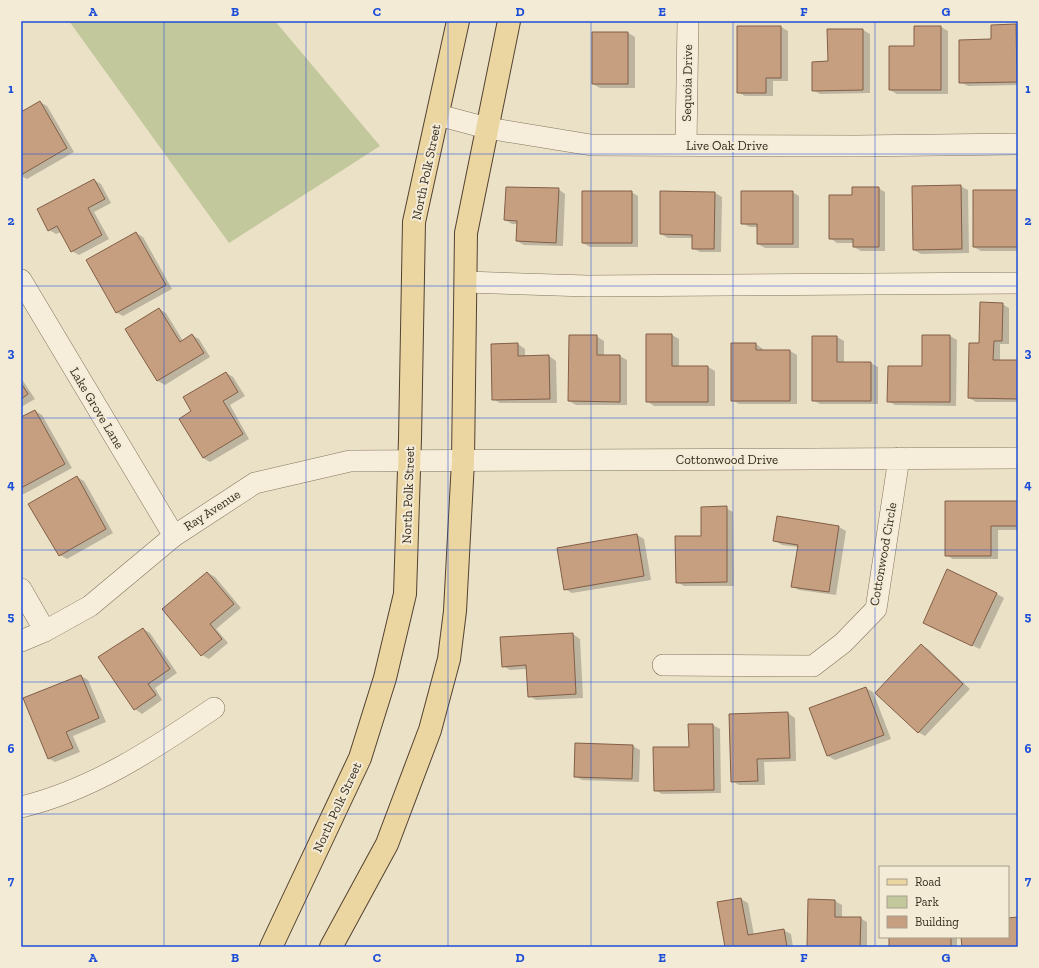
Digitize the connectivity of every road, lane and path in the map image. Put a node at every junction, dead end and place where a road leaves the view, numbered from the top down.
1 (458, 21) edge
2 (509, 21) edge
3 (688, 21) edge
4 (438, 115) junction
5 (487, 128) junction
6 (1018, 144) edge
7 (686, 145) junction
8 (466, 282) junction
9 (22, 283) edge
10 (1018, 283) edge
11 (899, 458) junction
12 (1018, 458) edge
13 (410, 461) junction
14 (435, 461) joint
15 (463, 461) junction
16 (174, 536) junction
17 (21, 589) edge
18 (46, 631) junction
19 (21, 642) edge
20 (663, 666) dead end
21 (214, 708) dead end
22 (21, 807) edge
23 (271, 947) edge
24 (331, 947) edge

1 - 4 main road, North Polk Street
2 - 5 main road
3 - 7 street, Sequoia Drive
4 - 5 street, Live Oak Drive
4 - 13 main road, North Polk Street
5 - 7 street, Live Oak Drive
5 - 8 main road
6 - 7 street, Live Oak Drive
8 - 10 street
8 - 15 main road
9 - 16 street, Lake Grove Lane
11 - 12 street, Cottonwood Drive
11 - 15 street, Cottonwood Drive
11 - 20 street, Cottonwood Circle
13 - 14 street, Ray Avenue
13 - 16 street, Ray Avenue
13 - 23 main road, North Polk Street
14 - 15 street, Cottonwood Drive
15 - 24 main road
16 - 18 street, Ray Avenue
17 - 18 street
18 - 19 street, Ray Avenue
21 - 22 street

